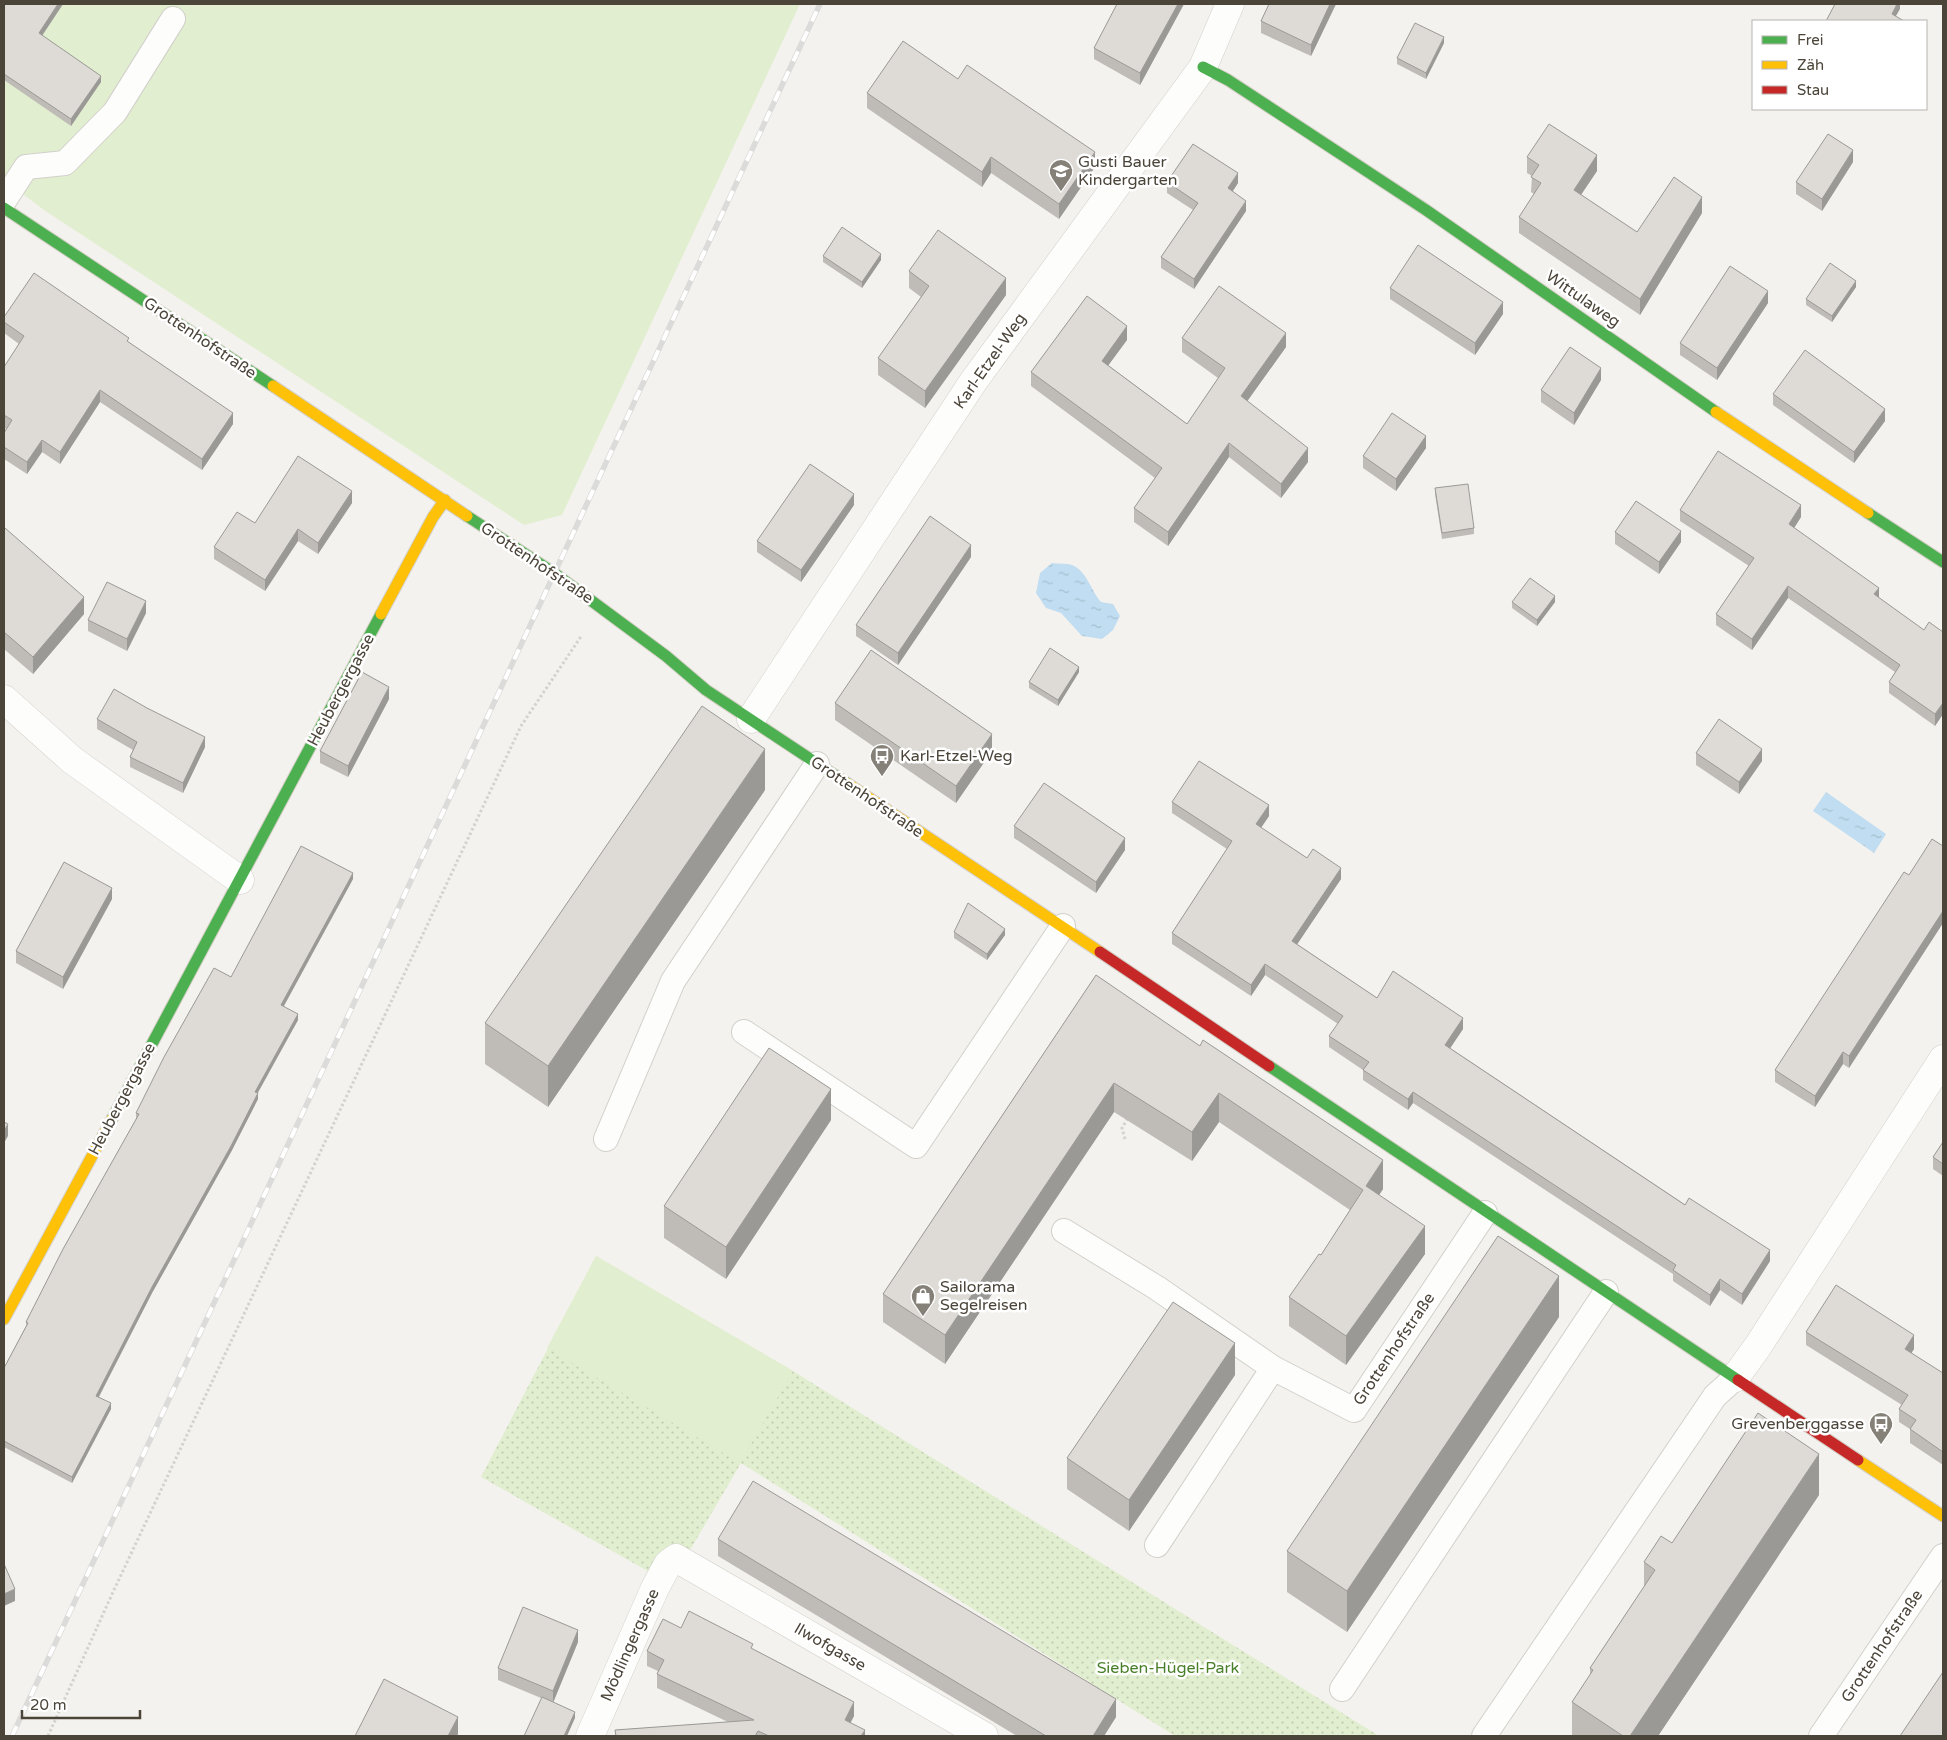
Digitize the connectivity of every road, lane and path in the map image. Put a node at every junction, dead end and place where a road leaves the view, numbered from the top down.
1 (1230, 4) edge
2 (173, 19) dead end
3 (1202, 67) junction
4 (4, 201) edge
5 (4, 208) edge
6 (445, 500) junction
7 (1943, 562) edge
8 (605, 610) junction
9 (4, 699) edge
10 (751, 719) junction
11 (817, 764) junction
12 (240, 880) junction
13 (1063, 926) junction
14 (744, 1032) dead end
15 (1943, 1059) edge
16 (1133, 1112) edge
17 (606, 1138) dead end
18 (1125, 1138) edge
19 (1485, 1213) junction
20 (1064, 1231) dead end
21 (1606, 1292) junction
22 (4, 1319) edge
23 (1273, 1368) junction
24 (1734, 1378) junction
25 (1943, 1516) edge
26 (1156, 1545) dead end
27 (1943, 1556) edge
28 (676, 1558) joint
29 (1342, 1689) dead end
30 (48, 1736) edge
31 (590, 1736) edge
32 (984, 1736) edge
33 (1484, 1736) edge
34 (1821, 1736) edge

1 - 3 street, Karl-Etzel-Weg
2 - 4 lane
3 - 7 main road, Wittulaweg
3 - 10 street, Karl-Etzel-Weg
5 - 6 main road, Grottenhofstraße
6 - 8 main road, Grottenhofstraße
6 - 12 main road, Heubergergasse
8 - 10 main road, Grottenhofstraße
8 - 30 path
9 - 12 street
10 - 11 main road, Grottenhofstraße
11 - 13 main road, Grottenhofstraße
11 - 17 lane
12 - 22 main road, Heubergergasse
13 - 14 lane
13 - 19 main road, Grottenhofstraße
15 - 24 street
16 - 18 path
19 - 21 main road, Grottenhofstraße
19 - 23 lane, Grottenhofstraße
20 - 23 lane
21 - 24 main road, Grottenhofstraße
21 - 29 lane
23 - 26 lane
24 - 25 main road, Grottenhofstraße
24 - 33 lane
27 - 34 lane, Grottenhofstraße
28 - 31 street, Mödlingergasse
28 - 32 street, Ilwofgasse

